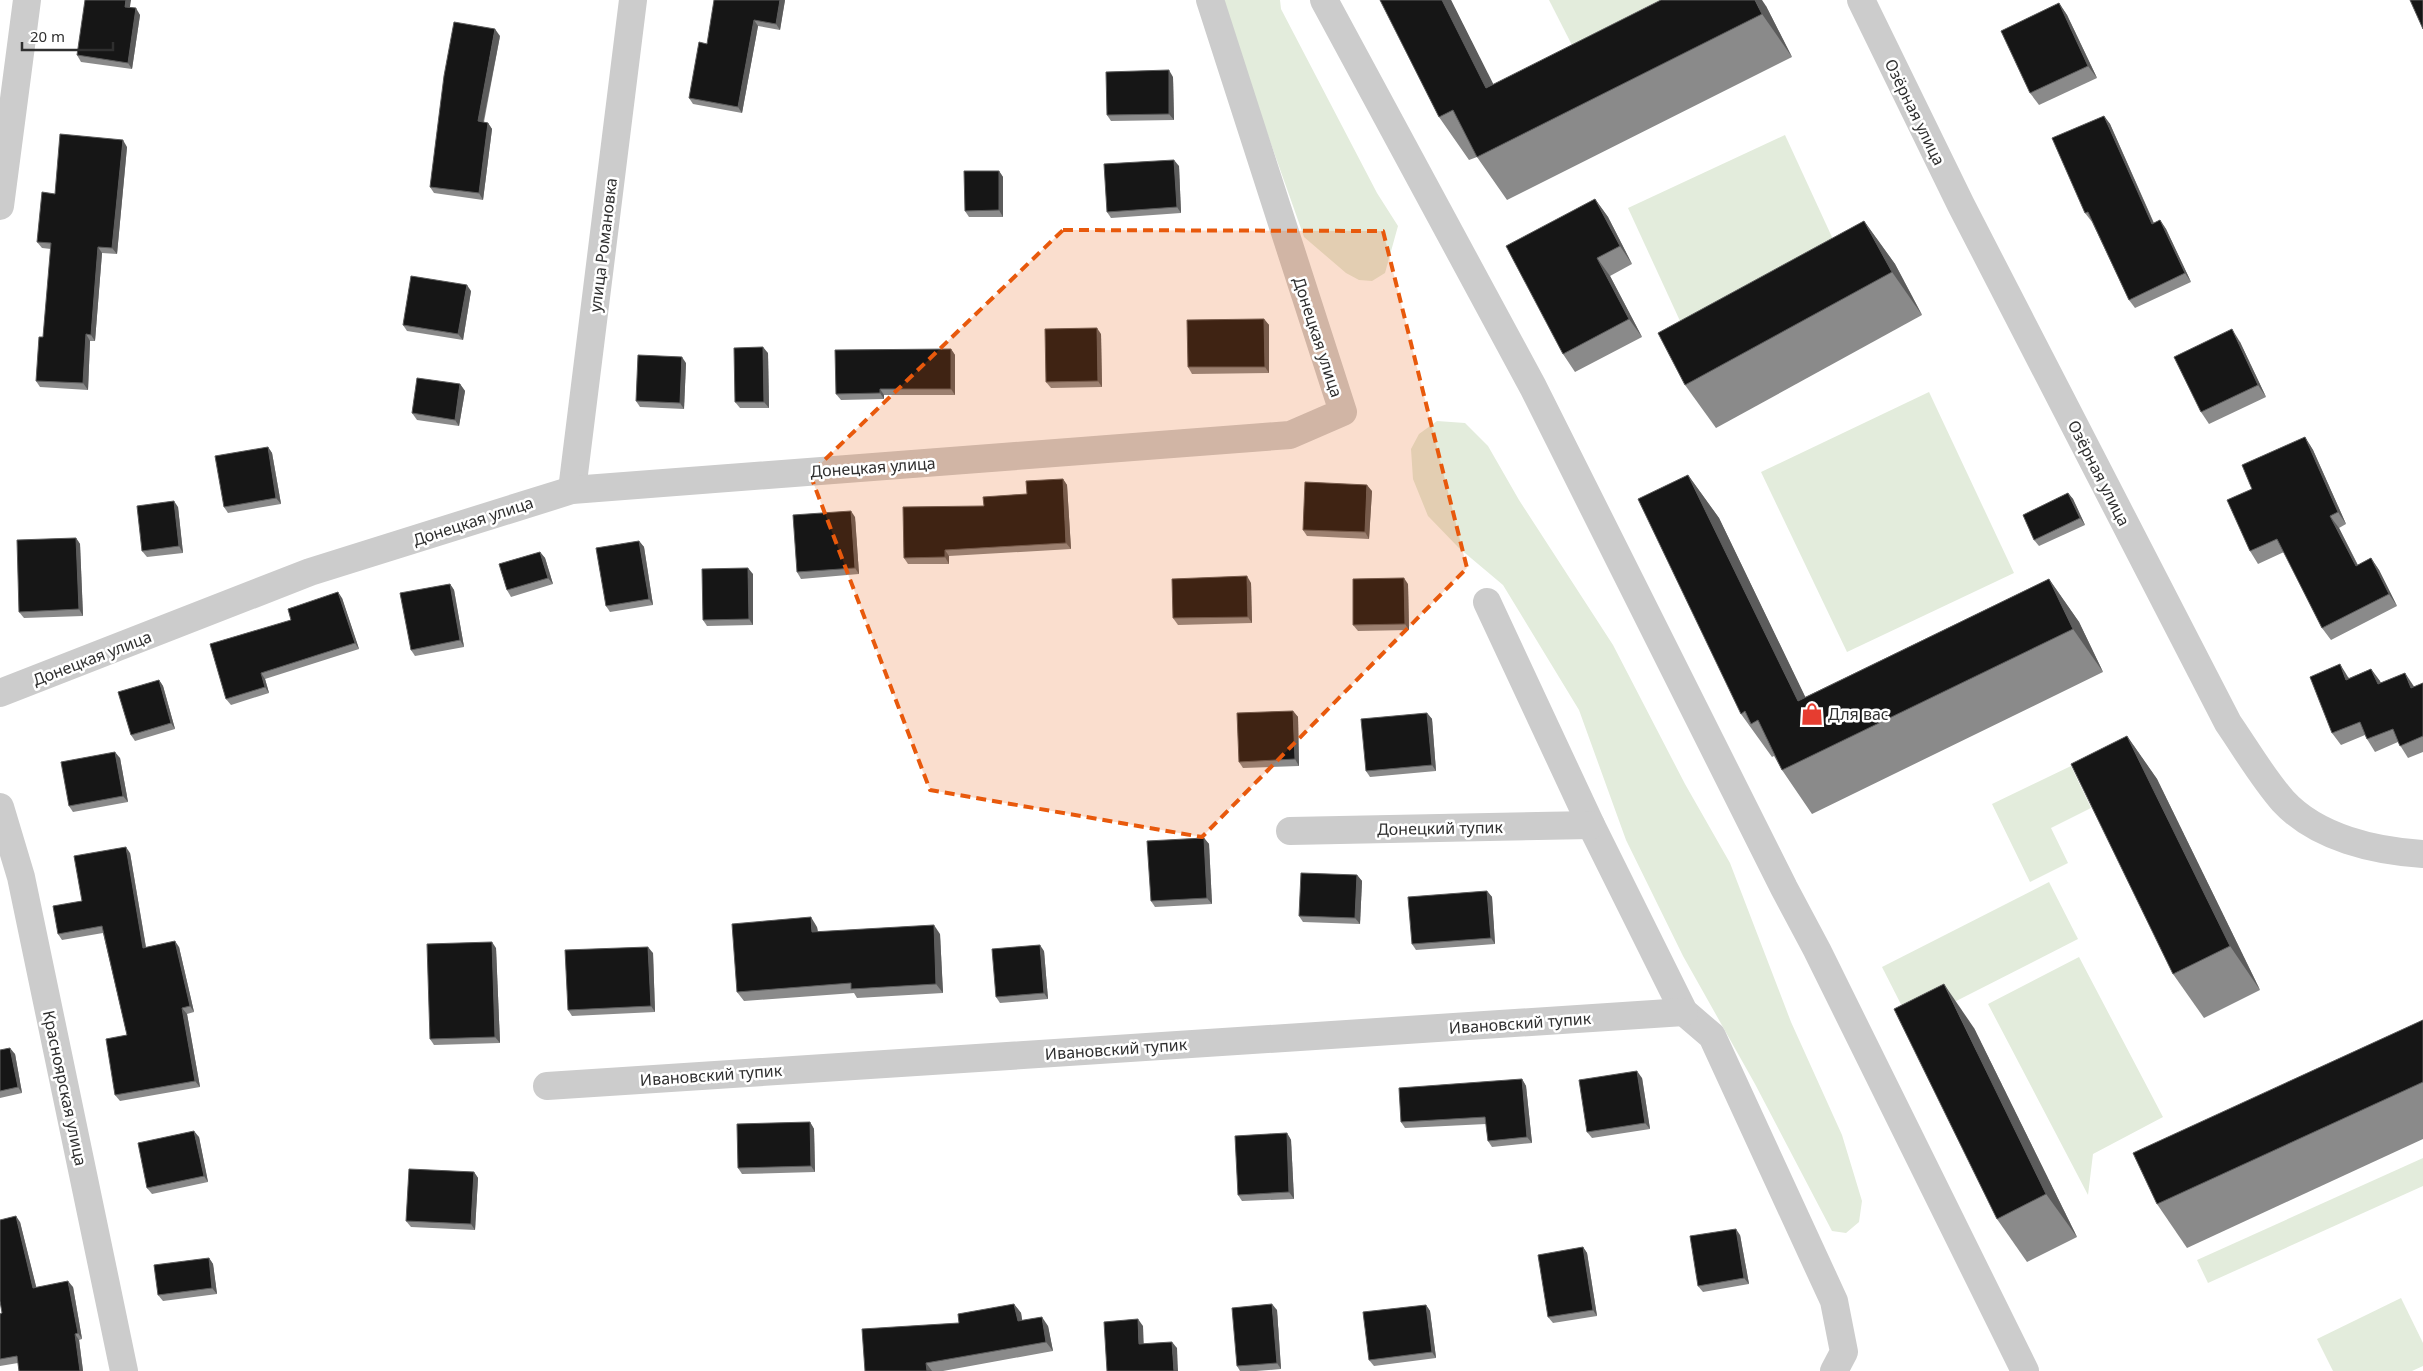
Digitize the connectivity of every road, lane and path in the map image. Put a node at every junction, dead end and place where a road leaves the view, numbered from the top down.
1 (27, 0) edge
2 (633, 0) edge
3 (1210, 0) edge
4 (1324, 0) edge
5 (1861, 0) edge
6 (0, 206) edge
7 (572, 490) junction
8 (1487, 602) dead end
9 (0, 694) edge
10 (0, 807) edge
11 (1591, 825) junction
12 (1290, 830) dead end
13 (2423, 854) edge
14 (1684, 1012) junction
15 (547, 1086) dead end
16 (124, 1371) edge
17 (1834, 1371) edge
18 (2024, 1371) edge

1 - 6 street
2 - 7 street, улица Романовка
3 - 7 street, Донецкая улица
4 - 18 street
5 - 13 street, Озёрная улица
7 - 9 street, Донецкая улица
8 - 11 street
10 - 16 street, Красноярская улица
11 - 12 street, Донецкий тупик
11 - 14 street
14 - 15 street, Ивановский тупик
14 - 17 street

